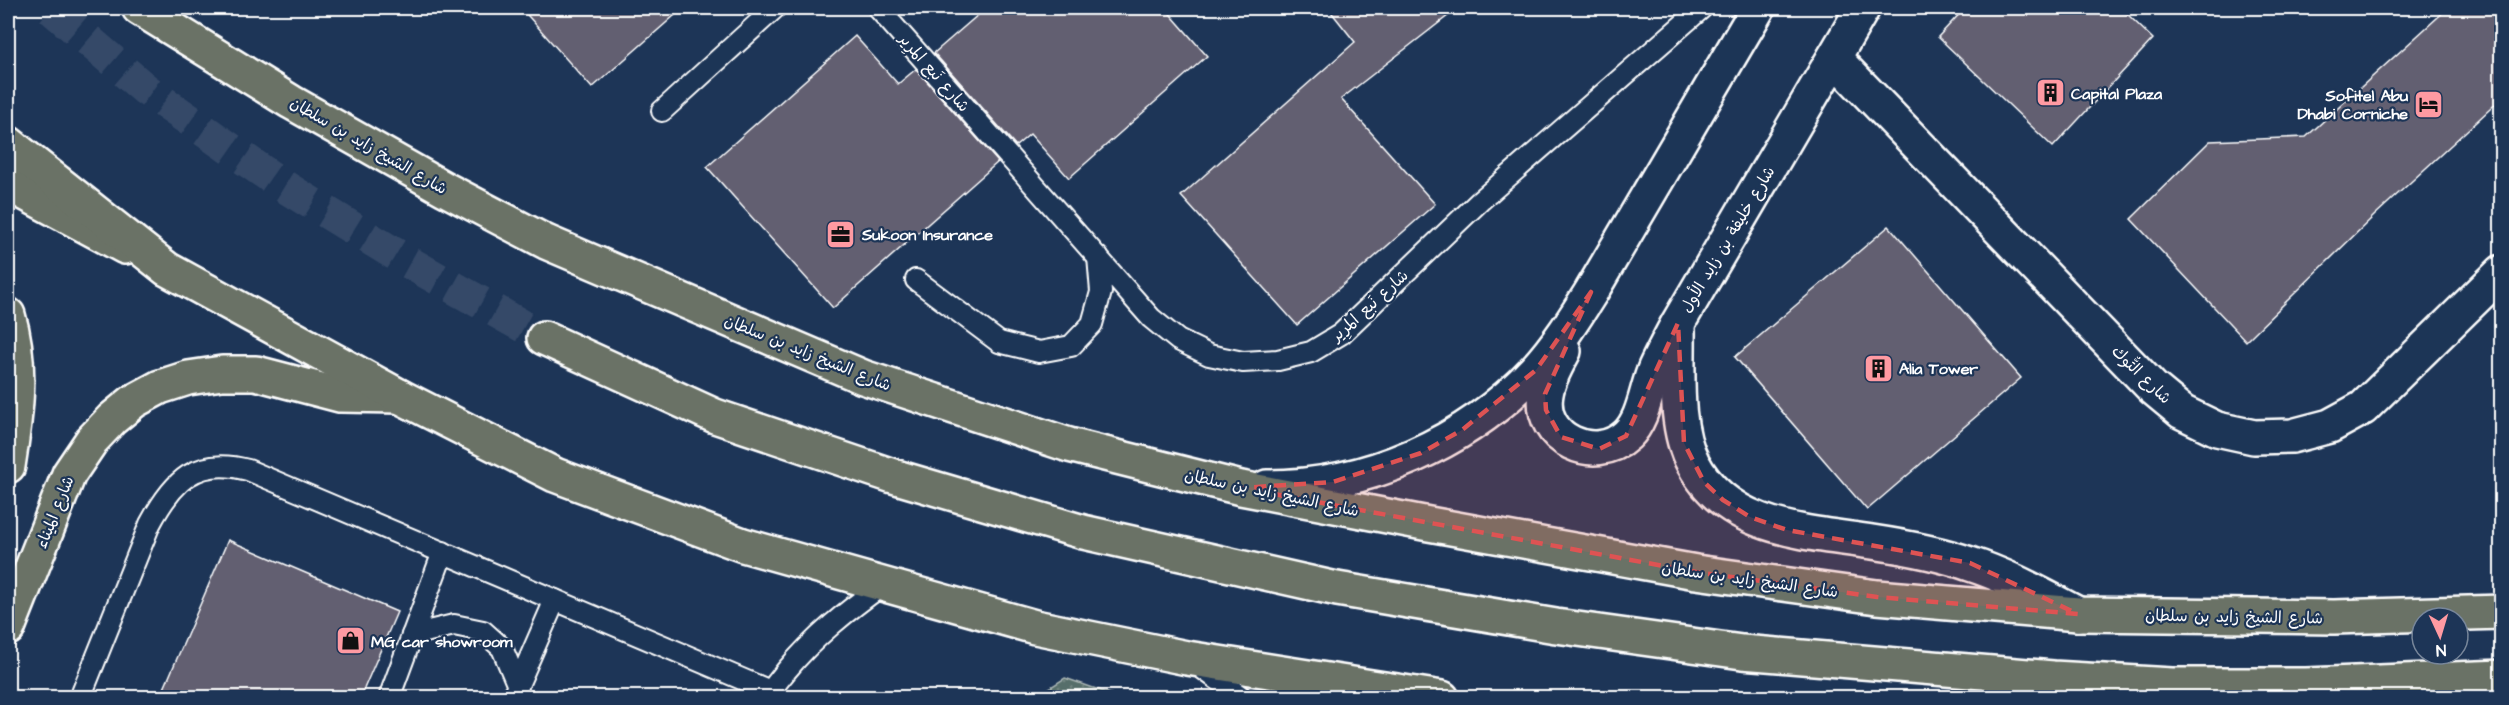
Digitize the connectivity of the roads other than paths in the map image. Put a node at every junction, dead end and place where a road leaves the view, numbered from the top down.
1 (140, 8) edge
2 (775, 8) edge
3 (878, 8) edge
4 (1702, 8) edge
5 (1758, 8) edge
6 (1863, 8) edge
7 (1834, 58) junction
8 (662, 111) dead end
9 (8, 143) edge
10 (8, 184) edge
11 (1098, 257) junction
12 (167, 269) junction
13 (2502, 272) edge
14 (915, 280) dead end
15 (1591, 292) junction
16 (8, 315) edge
17 (1678, 323) junction
18 (544, 338) tunnel mouth
19 (399, 396) junction
20 (8, 466) edge
21 (1241, 488) junction
22 (443, 552) junction
23 (884, 584) junction
24 (555, 600) junction
25 (2502, 612) edge
26 (2078, 614) junction
27 (8, 628) edge
28 (412, 635) junction
29 (1187, 658) junction
30 (2502, 677) edge
31 (515, 692) edge
32 (770, 695) edge
33 (80, 698) edge
34 (389, 698) edge
35 (1243, 698) edge
36 (1442, 698) edge

1 - 21 main road, شارع الشيخ زايد بن سلطان
2 - 8 lane
3 - 11 lane, شارع نَبع المرِير
4 - 11 lane, شارع نَبع المرِير
5 - 15 main road
6 - 7 main road, شارع خليفة بن زايد الأول
7 - 13 main road, شارع التُّوك
7 - 17 main road, شارع خليفة بن زايد الأول
9 - 12 main road
10 - 12 main road
11 - 14 lane
12 - 19 main road
15 - 17 main road
15 - 21 main road
16 - 20 main road
17 - 26 main road, شارع خليفة بن زايد الأول
18 - 30 main road
19 - 23 main road
19 - 27 main road, شارع الميناء
21 - 26 main road, شارع الشيخ زايد بن سلطان
22 - 24 lane
22 - 28 lane
22 - 33 lane
23 - 29 main road
23 - 32 lane
24 - 31 lane
24 - 32 lane
25 - 26 main road, شارع الشيخ زايد بن سلطان
28 - 31 lane
28 - 34 lane
29 - 35 lane
29 - 36 main road

